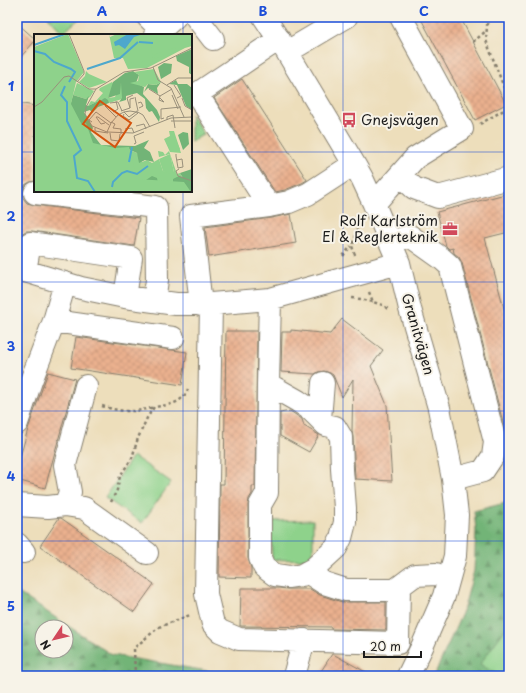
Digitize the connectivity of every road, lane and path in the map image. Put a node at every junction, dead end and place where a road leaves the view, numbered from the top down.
1 (196, 17) edge
2 (264, 17) edge
3 (401, 17) edge
4 (488, 17) edge
5 (337, 27) edge
6 (486, 30) junction
7 (213, 39) dead end
8 (473, 42) dead end
9 (283, 45) junction
10 (509, 101) edge
11 (509, 107) edge
12 (462, 129) junction
13 (354, 164) junction
14 (402, 168) junction
15 (509, 178) edge
16 (35, 193) dead end
17 (374, 204) junction
18 (269, 206) junction
19 (390, 242) junction
20 (399, 263) junction
21 (21, 269) edge
22 (65, 283) junction
23 (125, 297) junction
24 (270, 299) junction
25 (154, 301) junction
26 (206, 304) junction
27 (54, 321) junction
28 (173, 338) dead end
29 (26, 370) edge
30 (323, 383) dead end
31 (268, 384) junction
32 (189, 386) dead end
33 (84, 393) joint
34 (154, 407) junction
35 (320, 419) junction
36 (17, 423) edge
37 (453, 479) junction
38 (17, 505) edge
39 (64, 505) junction
40 (99, 518) junction
41 (147, 552) dead end
42 (307, 572) junction
43 (436, 574) dead end
44 (399, 587) junction
45 (210, 612) junction
46 (304, 640) junction
47 (135, 676) edge
48 (294, 676) edge
49 (408, 676) edge

1 - 7 street
2 - 9 street, Granitvägen
3 - 12 street
4 - 6 path
5 - 9 street
6 - 8 path
6 - 10 path
9 - 13 street, Granitvägen
9 - 18 street
11 - 12 path
12 - 14 street
13 - 17 street, Granitvägen
13 - 18 street
14 - 15 street
14 - 17 street
16 - 25 street
17 - 19 street, Granitvägen
18 - 26 street
19 - 20 street, Granitvägen
19 - 37 street
20 - 24 street
20 - 37 street, Granitvägen
21 - 22 street
21 - 23 street
22 - 23 street
22 - 27 street
23 - 25 street
24 - 26 street
24 - 31 street
25 - 26 street
26 - 45 street
27 - 28 street
27 - 29 street
29 - 36 street
30 - 35 street
31 - 35 street
31 - 42 street
32 - 34 path
33 - 34 path
33 - 39 street
34 - 40 path
35 - 42 street
37 - 49 street, Granitvägen
38 - 39 street
39 - 40 street
40 - 41 street
42 - 44 street
43 - 44 street
44 - 46 street
45 - 46 street
45 - 47 path
46 - 48 street

